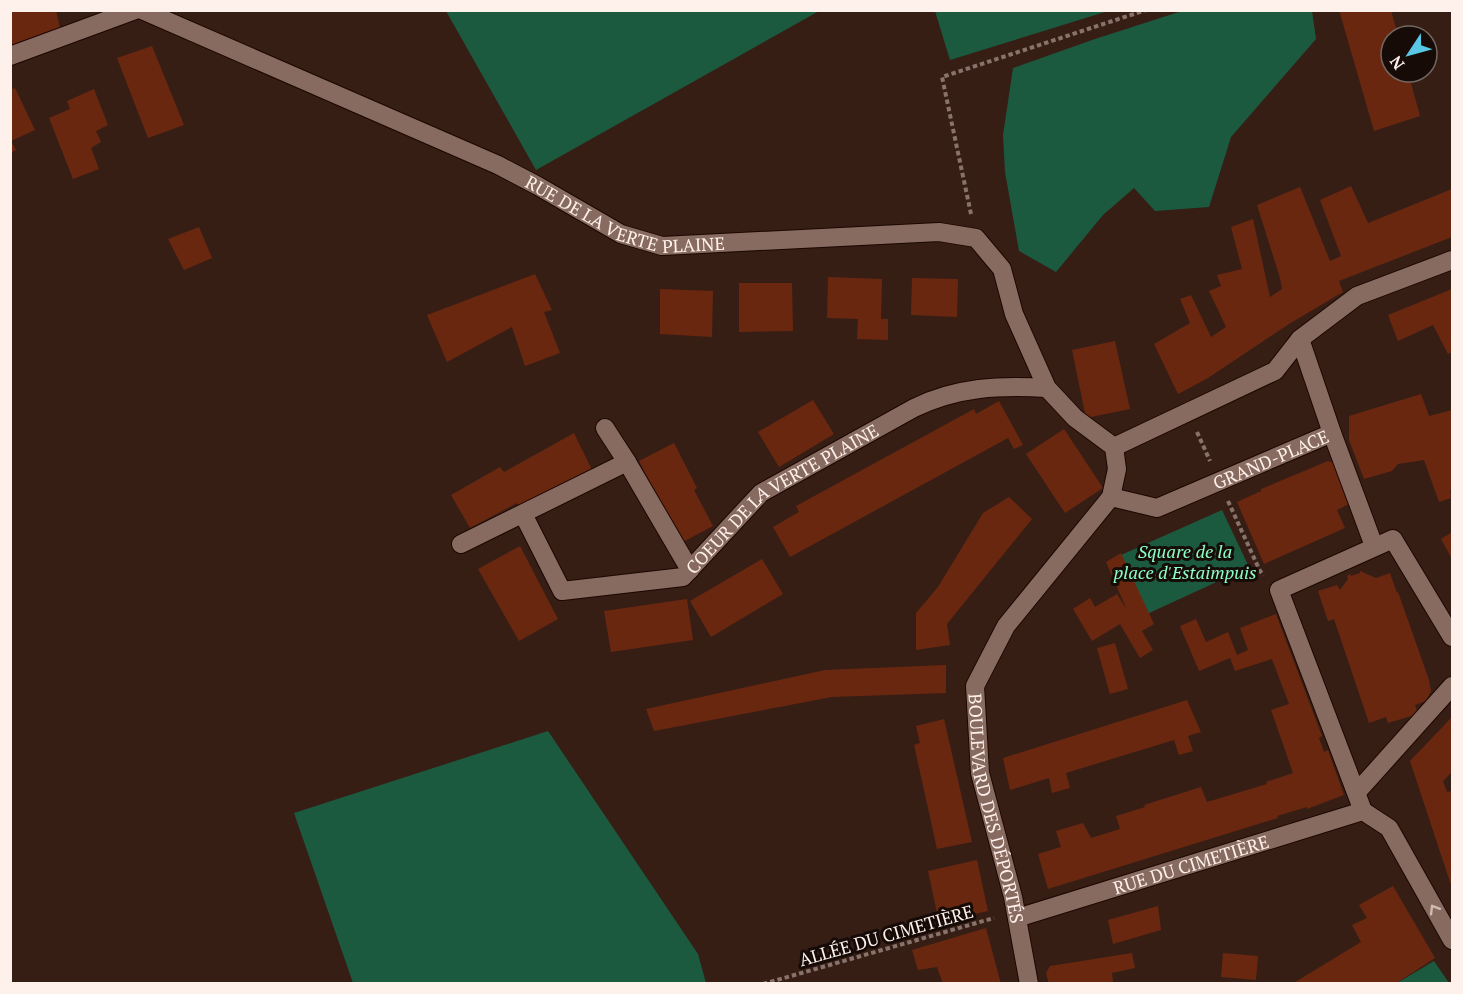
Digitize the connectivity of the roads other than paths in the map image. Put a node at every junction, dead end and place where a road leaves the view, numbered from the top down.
1 (135, 10) edge
2 (142, 10) edge
3 (10, 56) edge
4 (1452, 260) edge
5 (1300, 339) junction
6 (1047, 388) junction
7 (605, 428) dead end
8 (1332, 433) junction
9 (1114, 447) junction
10 (627, 462) junction
11 (1111, 497) junction
12 (523, 514) junction
13 (461, 544) dead end
14 (1374, 546) junction
15 (690, 570) junction
16 (1452, 637) edge
17 (1452, 686) edge
18 (1357, 792) junction
19 (1363, 811) junction
20 (1016, 915) junction
21 (1452, 940) edge
22 (1029, 984) edge

1 - 3 street
2 - 6 street, RUE DE LA VERTE PLAINE
4 - 5 street
5 - 8 street, GRAND-PLACE
5 - 9 street
6 - 9 street
6 - 15 street, COEUR DE LA VERTE PLAINE
7 - 10 street
8 - 11 street, GRAND-PLACE
8 - 14 street
9 - 11 street
10 - 12 street
10 - 15 street
11 - 20 street, BOULEVARD DES DÉPORTÉS
12 - 13 street
12 - 15 street, COEUR DE LA VERTE PLAINE
14 - 16 street
14 - 18 street
17 - 18 street
18 - 19 street
19 - 20 street, RUE DU CIMETIÈRE
21 -> 19 street
20 - 22 street, BOULEVARD DES DÉPORTÉS

